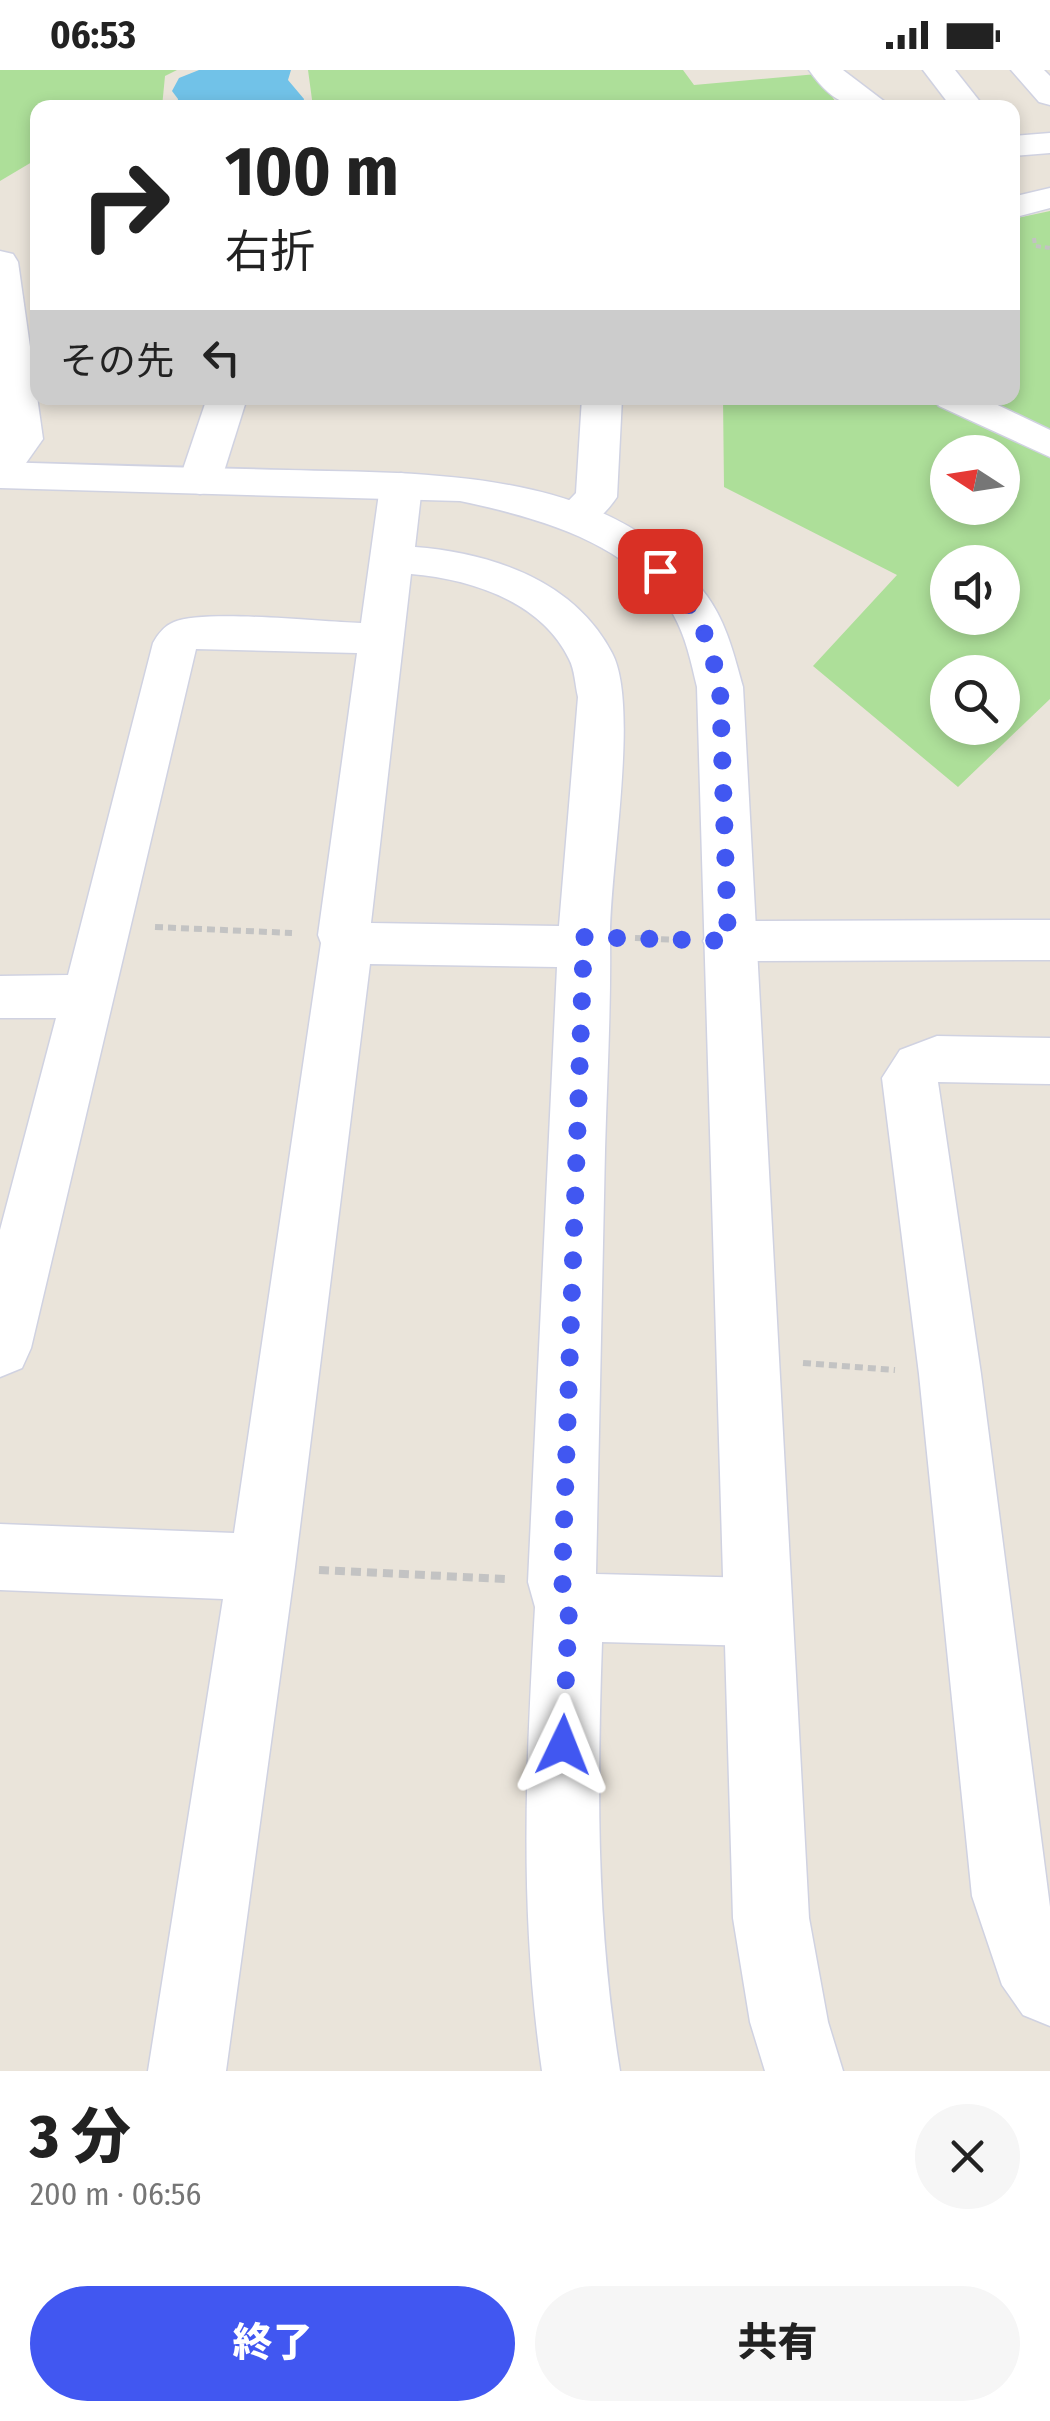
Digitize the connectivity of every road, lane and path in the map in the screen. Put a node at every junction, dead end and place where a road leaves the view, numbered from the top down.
1 (825, 70) edge
2 (938, 70) edge
3 (1027, 70) edge
4 (1050, 95) edge
5 (862, 100) edge
6 (963, 100) edge
7 (1050, 143) edge
8 (1020, 145) edge
9 (1050, 198) edge
10 (1020, 206) edge
11 (0, 262) edge
12 (225, 405) edge
13 (602, 405) edge
14 (967, 405) edge
15 (1050, 446) edge
16 (0, 473) edge
17 (200, 481) junction
18 (401, 486) junction
19 (574, 517) junction
20 (394, 560) junction
21 (384, 638) junction
22 (109, 925) junction
23 (345, 939) junction
24 (1050, 940) edge
25 (728, 941) junction
26 (584, 942) junction
27 (87, 996) junction
28 (0, 997) edge
29 (1050, 1061) edge
30 (0, 1348) edge
31 (747, 1359) junction
32 (950, 1374) junction
33 (0, 1557) edge
34 (262, 1567) junction
35 (565, 1595) junction
36 (756, 1612) junction
37 (1050, 1988) edge
38 (187, 2071) edge
39 (581, 2071) edge
40 (804, 2071) edge

1 - 5 street
2 - 6 street
3 - 4 street
7 - 8 street
9 - 10 street
11 - 16 street
12 - 17 street
13 - 19 street
14 - 15 street
16 - 17 street
17 - 18 street
18 - 19 street
18 - 20 street
19 - 25 street
20 - 21 street
20 - 26 street
21 - 22 street
21 - 23 street
22 - 23 path
22 - 27 street
23 - 26 street
23 - 34 street
24 - 25 street
25 - 26 path
25 - 31 street
26 - 35 street
27 - 28 street
27 - 30 street
29 - 32 street
31 - 32 path
31 - 36 street
32 - 37 street
33 - 34 street
34 - 35 path
34 - 38 street
35 - 36 street
35 - 39 street
36 - 40 street

